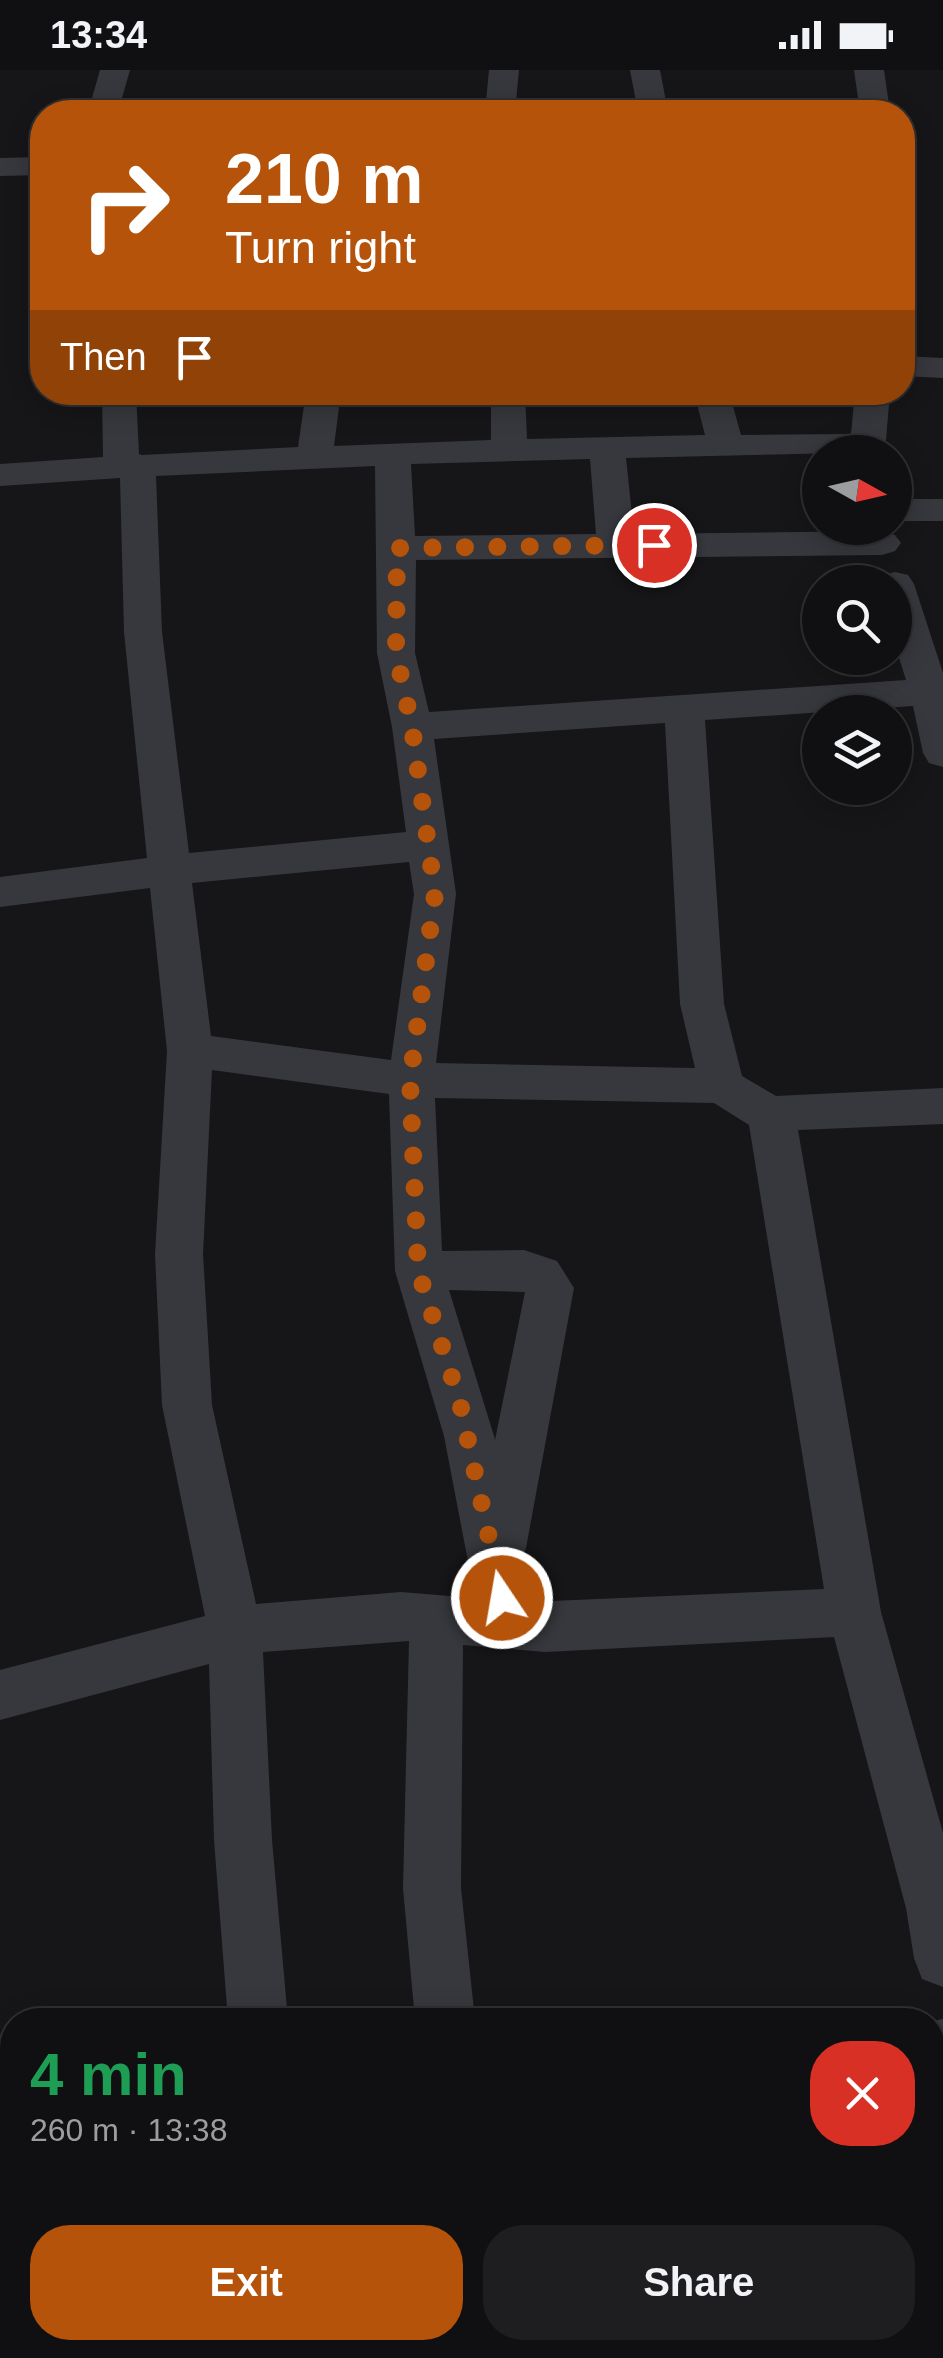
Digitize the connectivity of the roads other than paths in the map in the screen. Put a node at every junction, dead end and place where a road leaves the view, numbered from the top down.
1 (115, 70) edge
2 (504, 70) edge
3 (645, 70) edge
4 (869, 70) edge
5 (106, 100) edge
6 (501, 100) edge
7 (651, 100) edge
8 (873, 100) edge
9 (30, 166) edge
10 (0, 167) edge
11 (915, 367) edge
12 (943, 368) edge
13 (120, 405) edge
14 (322, 405) edge
15 (508, 405) edge
16 (715, 405) edge
17 (872, 405) edge
18 (869, 435) edge
19 (726, 445) junction
20 (802, 447) edge
21 (607, 449) junction
22 (509, 450) junction
23 (392, 454) junction
24 (314, 458) junction
25 (130, 466) junction
26 (0, 475) edge
27 (943, 510) edge
28 (912, 519) edge
29 (802, 533) edge
30 (616, 546) junction
31 (397, 548) junction
32 (912, 628) edge
33 (936, 691) edge
34 (684, 710) junction
35 (412, 727) junction
36 (943, 753) edge
37 (430, 845) junction
38 (167, 872) junction
39 (0, 892) edge
40 (190, 1051) junction
41 (410, 1080) junction
42 (722, 1086) junction
43 (943, 1106) edge
44 (769, 1114) junction
45 (418, 1270) junction
46 (496, 1571) junction
47 (854, 1612) junction
48 (436, 1617) junction
49 (507, 1624) junction
50 (235, 1630) junction
51 (0, 1696) edge
52 (943, 1958) edge
53 (257, 2008) edge
54 (443, 2008) edge

1 - 5 street
2 - 6 street
3 - 7 street
4 - 8 street
9 - 10 street
11 - 12 street
13 - 25 street
14 - 24 street
15 - 22 street
16 - 19 street
17 - 18 street
19 - 20 street
19 - 21 street
21 - 22 street
21 - 30 street
22 - 23 street
23 - 24 street
23 - 31 street
24 - 25 street
25 - 26 street
25 - 38 street
27 - 28 street
29 - 30 street
30 - 31 street
31 - 35 street
32 - 33 street
33 - 34 street
33 - 36 street
34 - 35 street
34 - 42 street
35 - 37 street
37 - 38 street
37 - 41 street
38 - 39 street
38 - 40 street
40 - 41 street
40 - 50 street
41 - 42 street
41 - 45 street
42 - 44 street
43 - 44 street
44 - 47 street
45 - 46 street
45 - 46 street
46 - 49 street
47 - 49 street
47 - 52 street
48 - 49 street
48 - 50 street
48 - 54 street
50 - 51 street
50 - 53 street

